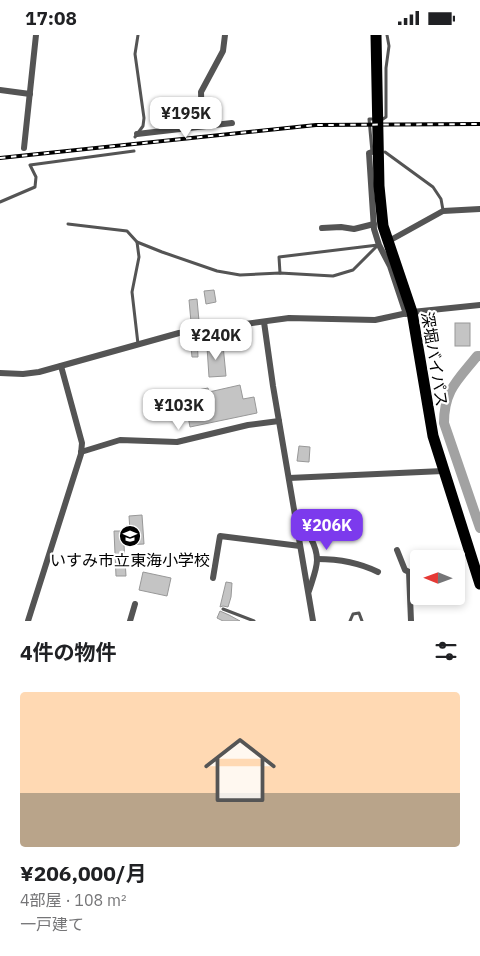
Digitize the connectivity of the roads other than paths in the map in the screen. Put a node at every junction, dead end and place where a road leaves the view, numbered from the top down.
1 (36, 35) edge
2 (138, 35) edge
3 (225, 35) edge
4 (376, 35) edge
5 (387, 35) edge
6 (0, 90) edge
7 (30, 94) junction
8 (377, 118) junction
9 (232, 123) dead end
10 (202, 126) junction
11 (136, 135) joint
12 (24, 148) dead end
13 (134, 151) dead end
14 (372, 152) joint
15 (386, 152) dead end
16 (0, 202) edge
17 (480, 209) edge
18 (443, 211) junction
19 (68, 224) dead end
20 (374, 224) junction
21 (322, 228) dead end
22 (137, 241) junction
23 (383, 243) junction
24 (280, 273) junction
25 (480, 305) edge
26 (409, 313) junction
27 (264, 322) junction
28 (138, 343) junction
29 (61, 366) junction
30 (0, 373) edge
31 (279, 421) junction
32 (81, 452) junction
33 (443, 471) junction
34 (289, 478) junction
35 (295, 516) junction
36 (328, 529) dead end
37 (312, 540) junction
38 (300, 546) junction
39 (397, 550) dead end
40 (317, 559) junction
41 (378, 572) dead end
42 (213, 578) dead end
43 (480, 584) edge
44 (308, 594) junction
45 (135, 605) dead end
46 (223, 609) dead end
47 (28, 621) edge
48 (130, 621) edge
49 (254, 621) edge
50 (313, 621) edge
51 (350, 621) edge
52 (362, 621) edge
53 (411, 621) edge

1 - 7 street
2 - 11 lane
3 - 10 street
4 - 8 highway
5 - 8 lane
6 - 7 street
7 - 12 street
8 - 14 lane
8 - 23 highway, 深堀バイパス
9 - 10 street
10 - 11 street
13 - 16 lane
14 - 20 street
15 - 18 lane
17 - 18 street
18 - 23 street
19 - 22 lane
20 - 21 street
20 - 23 street
22 - 24 lane
22 - 28 lane
23 - 24 lane
23 - 24 lane
23 - 26 highway, 深堀バイパス
25 - 26 street
26 - 27 street
26 - 33 highway, 深堀バイパス
27 - 28 street
27 - 31 street
28 - 29 street
29 - 30 street
29 - 32 street
31 - 32 street
31 - 34 street
32 - 47 street
33 - 34 street
33 - 43 highway, 深堀バイパス
34 - 35 street
35 - 37 street
35 - 38 street
36 - 37 street
37 - 40 street
38 - 42 street
38 - 44 street
39 - 53 street
40 - 41 street
40 - 44 street
44 - 50 street
45 - 48 street
46 - 49 lane
51 - 52 lane

